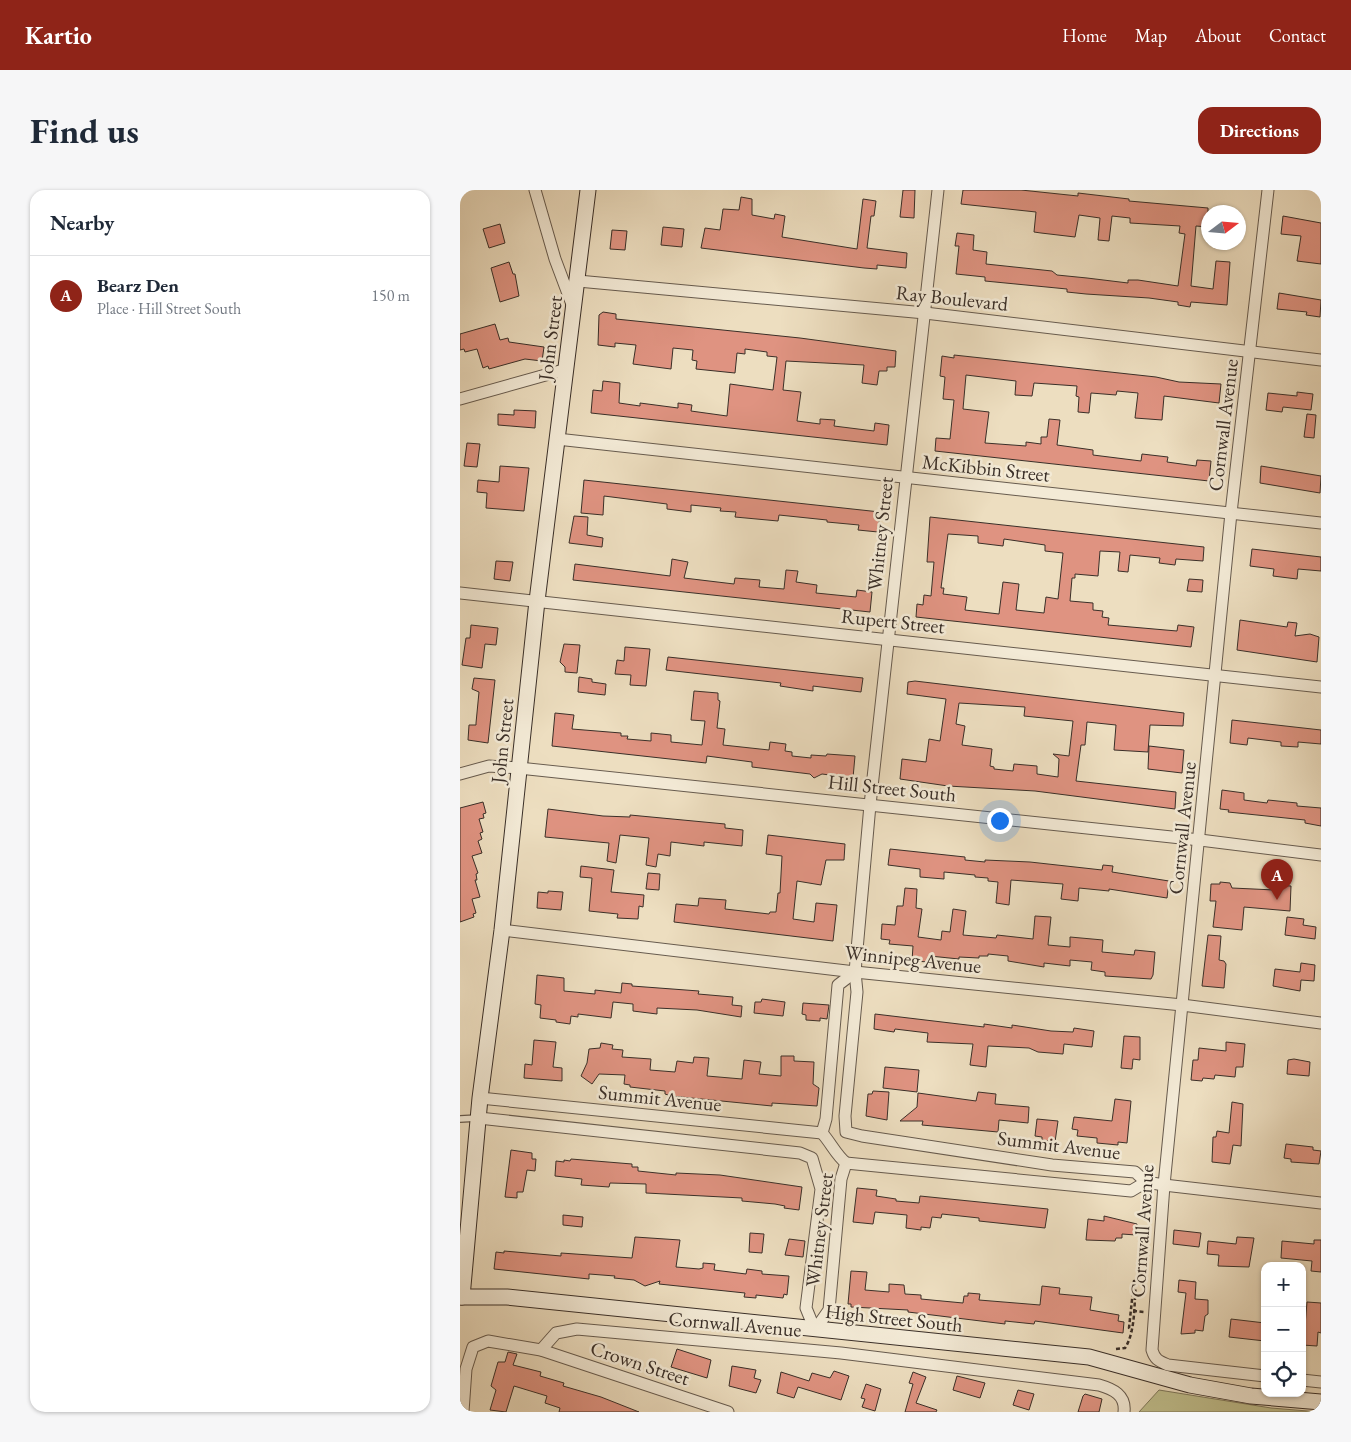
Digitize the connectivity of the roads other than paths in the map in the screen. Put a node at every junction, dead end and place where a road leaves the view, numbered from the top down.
1 (535, 190) edge
2 (588, 190) edge
3 (938, 190) edge
4 (1268, 190) edge
5 (578, 281) junction
6 (574, 311) junction
7 (925, 313) junction
8 (1251, 353) junction
9 (1321, 360) edge
10 (567, 369) junction
11 (460, 399) edge
12 (557, 439) junction
13 (905, 479) junction
14 (1231, 513) junction
15 (1321, 523) edge
16 (460, 594) edge
17 (537, 601) junction
18 (887, 639) junction
19 (1216, 675) junction
20 (1321, 687) edge
21 (519, 768) junction
22 (460, 774) edge
23 (870, 805) junction
24 (1200, 840) junction
25 (1321, 855) edge
26 (502, 930) junction
27 (855, 972) junction
28 (1182, 1005) junction
29 (1321, 1023) edge
30 (480, 1098) junction
31 (478, 1118) junction
32 (460, 1119) edge
33 (846, 1132) joint
34 (822, 1133) junction
35 (812, 1158) joint
36 (846, 1163) junction
37 (1052, 1165) junction
38 (1146, 1182) junction
39 (1050, 1183) junction
40 (1164, 1186) junction
41 (1321, 1203) edge
42 (461, 1297) edge
43 (815, 1330) junction
44 (541, 1350) junction
45 (1261, 1376) edge
46 (1306, 1380) edge
47 (1321, 1382) edge
48 (1321, 1402) edge
49 (463, 1412) edge
50 (728, 1412) edge
51 (1124, 1412) edge

1 - 6 street
2 - 5 street, John Street
3 - 7 street, Whitney Street
4 - 8 street, Cornwall Avenue
5 - 6 street, John Street
5 - 7 street, Ray Boulevard
6 - 10 street, John Street
7 - 8 street, Ray Boulevard
7 - 13 street, Whitney Street
8 - 9 street, Ray Boulevard
8 - 14 street, Cornwall Avenue
10 - 11 street
10 - 12 street, John Street
12 - 13 street, McKibbin Street
12 - 17 street, John Street
13 - 14 street, McKibbin Street
13 - 18 street, Whitney Street
14 - 15 street, McKibbin Street
14 - 19 street, Cornwall Avenue
16 - 17 street, Rupert Street
17 - 18 street, Rupert Street
17 - 21 street, John Street
18 - 19 street, Rupert Street
18 - 23 street, Whitney Street
19 - 20 street, Rupert Street
19 - 24 street, Cornwall Avenue
21 - 22 street, Hill Street South
21 - 23 street, Hill Street South
21 - 26 street, John Street
23 - 24 street, Hill Street South
23 - 27 street, Whitney Street
24 - 25 street, Hill Street South
24 - 28 street, Cornwall Avenue
26 - 27 street, Winnipeg Avenue
26 - 30 street, John Street
27 - 28 street, Winnipeg Avenue
27 - 33 street, Whitney Street
27 - 34 street
28 - 29 street, Winnipeg Avenue
28 - 40 street, Cornwall Avenue
30 - 31 street, John Street
30 - 34 street, Summit Avenue
31 - 32 lane
31 - 35 street, Summit Avenue
31 - 42 street, John Street
33 - 37 street, Summit Avenue
34 - 36 street
35 - 43 street, Whitney Street
36 - 39 street, Summit Avenue
36 - 43 street, Whitney Street
37 - 38 street, Summit Avenue
37 - 39 street
38 - 39 street, Summit Avenue
38 - 40 street, Summit Avenue
40 - 41 street, Summit Avenue
40 - 45 street, Cornwall Avenue
42 - 43 street, High Street South
43 - 48 street, High Street South
44 - 49 street
44 - 50 street, Crown Street
44 - 51 street, Cornwall Avenue
46 - 47 street

